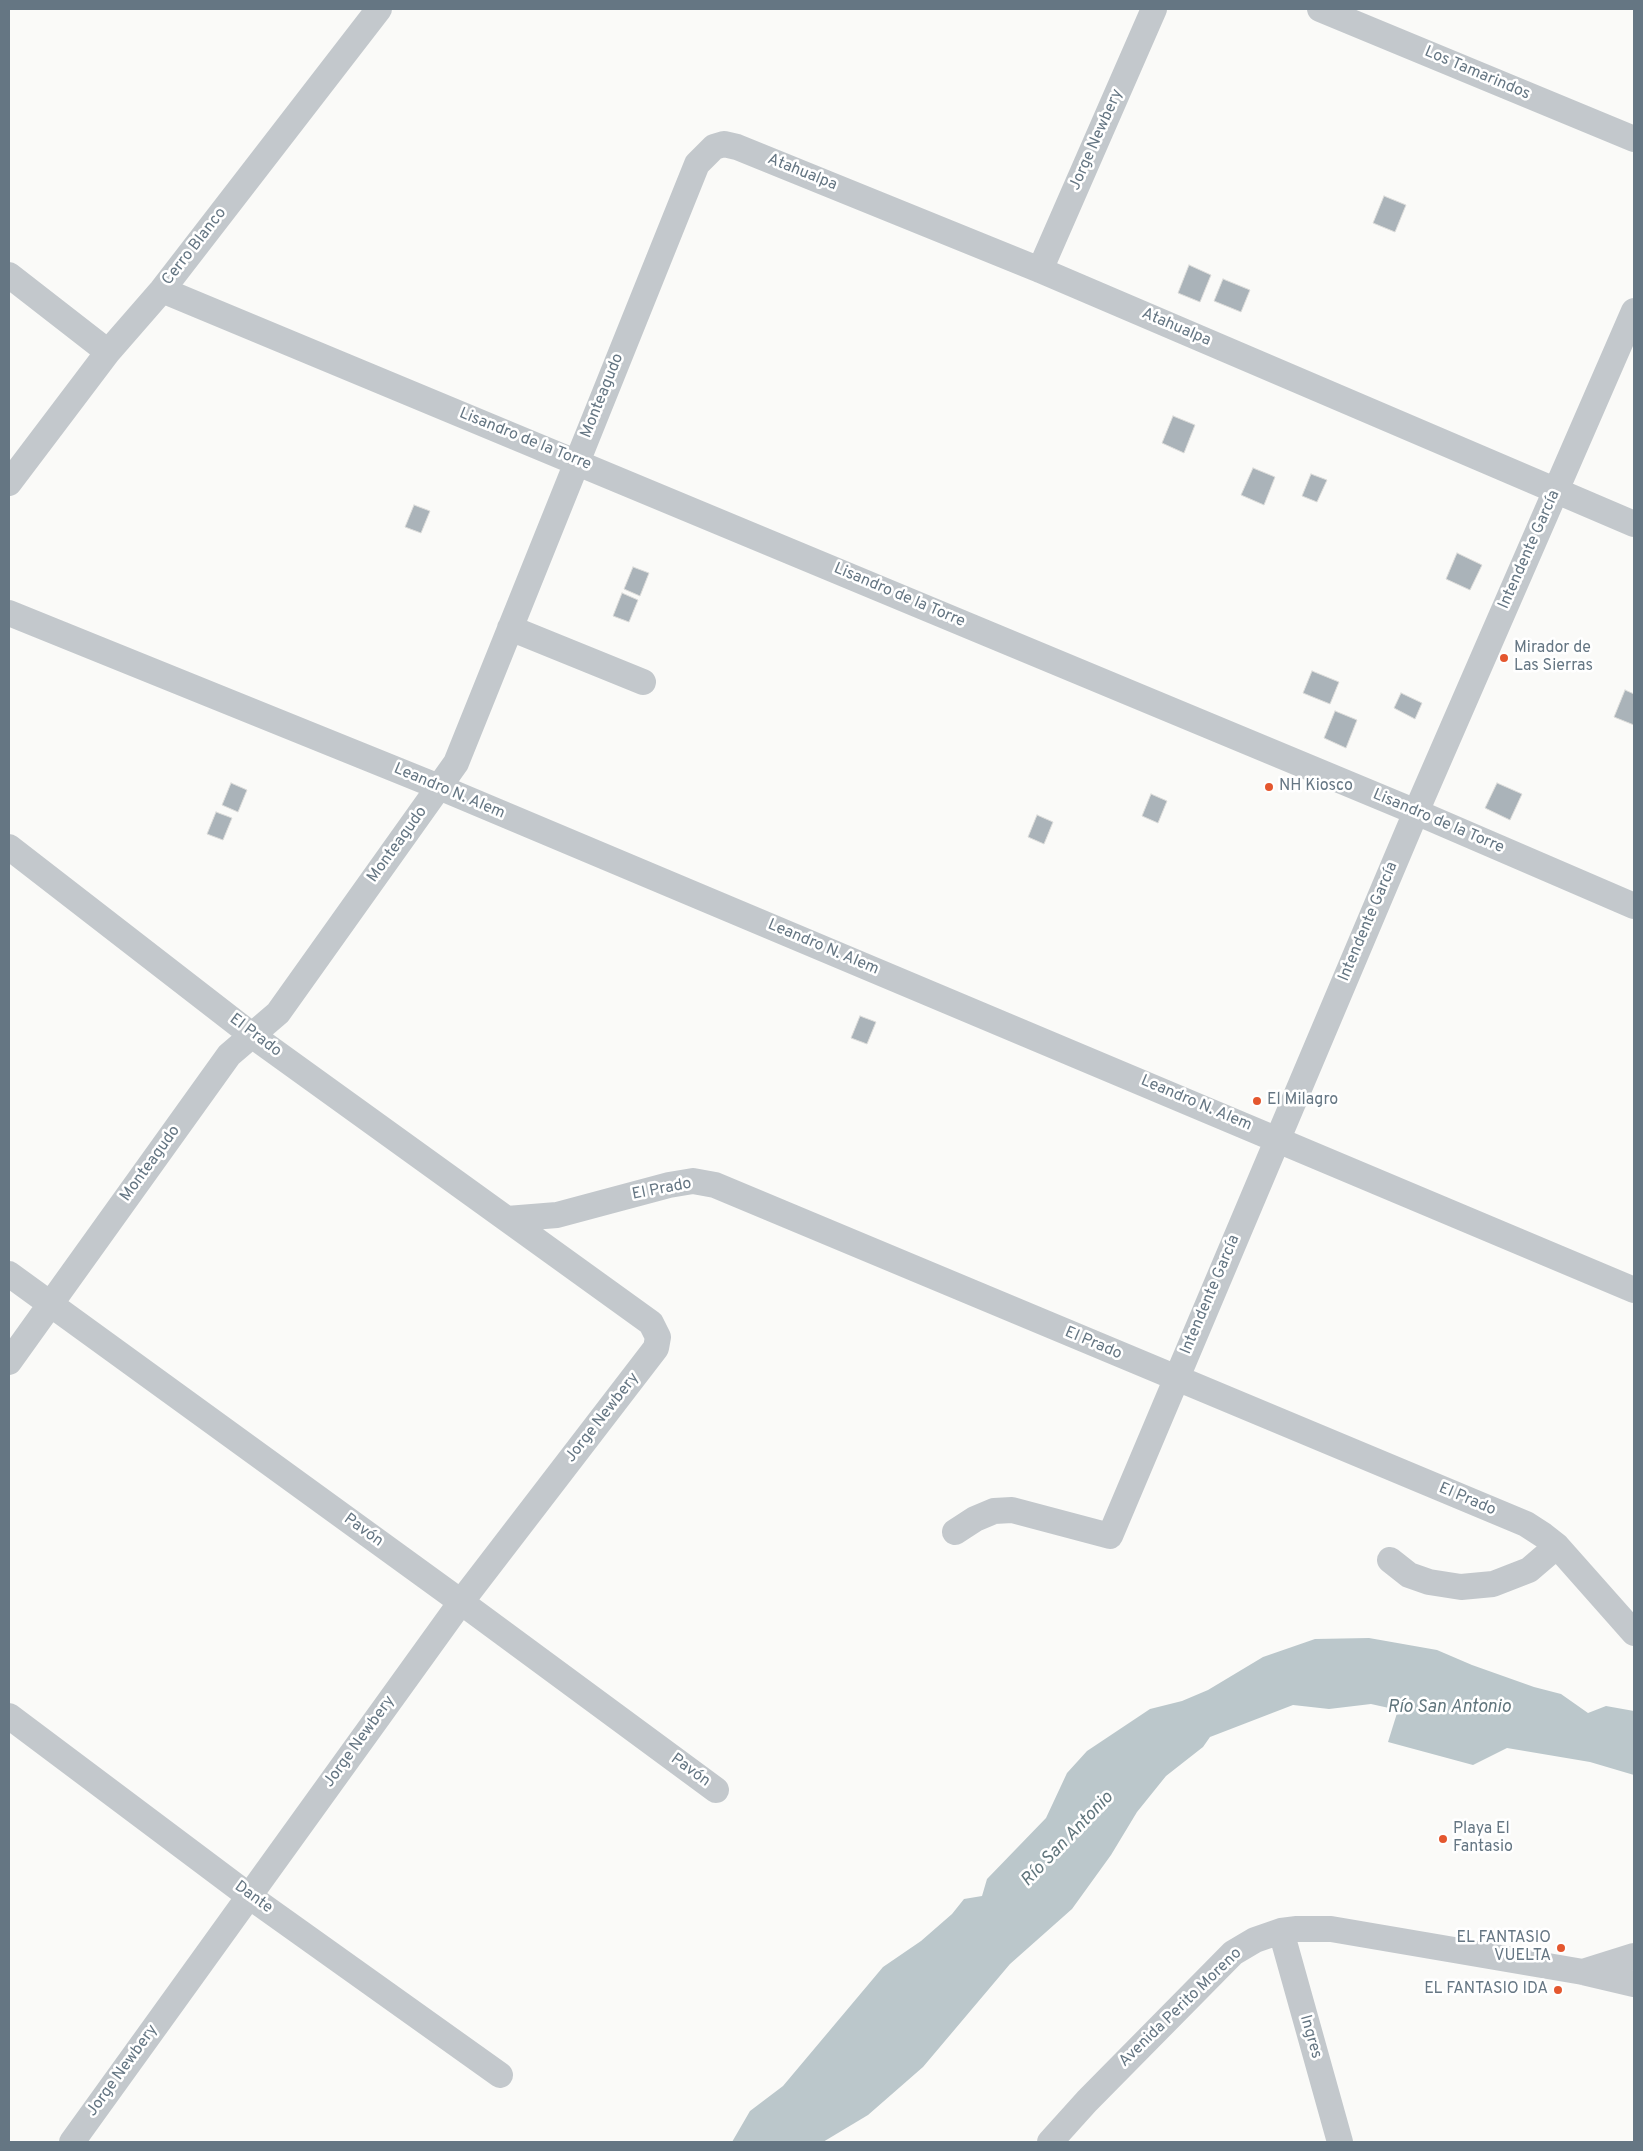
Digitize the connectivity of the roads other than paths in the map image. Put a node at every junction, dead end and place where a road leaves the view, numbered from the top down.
1 (379, 9) edge
2 (1154, 9) edge
3 (1320, 9) edge
4 (1634, 139) edge
5 (714, 147) joint
6 (1040, 270) junction
7 (9, 275) edge
8 (162, 290) junction
9 (1634, 311) edge
10 (108, 352) junction
11 (576, 461) junction
12 (9, 483) edge
13 (1556, 490) junction
14 (1634, 524) edge
15 (9, 613) edge
16 (510, 628) junction
17 (643, 682) dead end
18 (439, 787) junction
19 (1416, 812) junction
20 (9, 847) edge
21 (1634, 906) edge
22 (253, 1036) junction
23 (1277, 1138) junction
24 (557, 1216) junction
25 (507, 1219) junction
26 (546, 1247) junction
27 (9, 1274) edge
28 (1634, 1290) edge
29 (51, 1304) junction
30 (656, 1348) joint
31 (9, 1362) edge
32 (1176, 1379) junction
33 (954, 1532) dead end
34 (1557, 1546) junction
35 (1390, 1560) dead end
36 (461, 1602) junction
37 (1634, 1633) edge
38 (9, 1716) edge
39 (716, 1790) dead end
40 (249, 1896) junction
41 (1281, 1931) junction
42 (1634, 1956) edge
43 (1583, 1972) junction
44 (1634, 1984) edge
45 (500, 2075) dead end
46 (72, 2142) edge
47 (1050, 2142) edge
48 (1340, 2142) edge

1 - 8 street, Cerro Blanco
2 - 6 street, Jorge Newbery
3 - 4 street, Los Tamarindos
5 - 6 street, Atahualpa
5 - 11 street, Monteagudo
6 - 13 street, Atahualpa
7 - 10 street
8 - 10 street, Cerro Blanco
8 - 11 street, Lisandro de la Torre
9 - 13 street, Intendente García
10 - 12 street, Cerro Blanco
11 - 16 street, Monteagudo
11 - 19 street, Lisandro de la Torre
13 - 14 street, Atahualpa
13 - 19 street, Intendente García
15 - 18 street, Leandro N. Alem
16 - 17 street
16 - 18 street, Monteagudo
18 - 22 street, Monteagudo
18 - 23 street, Leandro N. Alem
19 - 21 street, Lisandro de la Torre
19 - 23 street, Intendente García
20 - 22 street, El Prado
22 - 25 street, El Prado
22 - 29 street, Monteagudo
23 - 28 street, Leandro N. Alem
23 - 32 street, Intendente García
24 - 25 street, El Prado
24 - 26 street
24 - 32 street, El Prado
25 - 26 street, El Prado
26 - 30 street, El Prado
27 - 29 street, Pavón
29 - 31 street, Monteagudo
29 - 36 street, Pavón
30 - 36 street, Jorge Newbery
32 - 33 street, Intendente García
32 - 34 street, El Prado
34 - 35 street
34 - 37 street, El Prado
36 - 39 street, Pavón
36 - 40 street, Jorge Newbery
38 - 40 street, Dante
40 - 45 street, Dante
40 - 46 street, Jorge Newbery
41 - 43 street, Avenida Perito Moreno
41 - 47 street, Avenida Perito Moreno
41 - 48 street, Ingres
42 - 43 street
43 - 44 street, Avenida Perito Moreno

